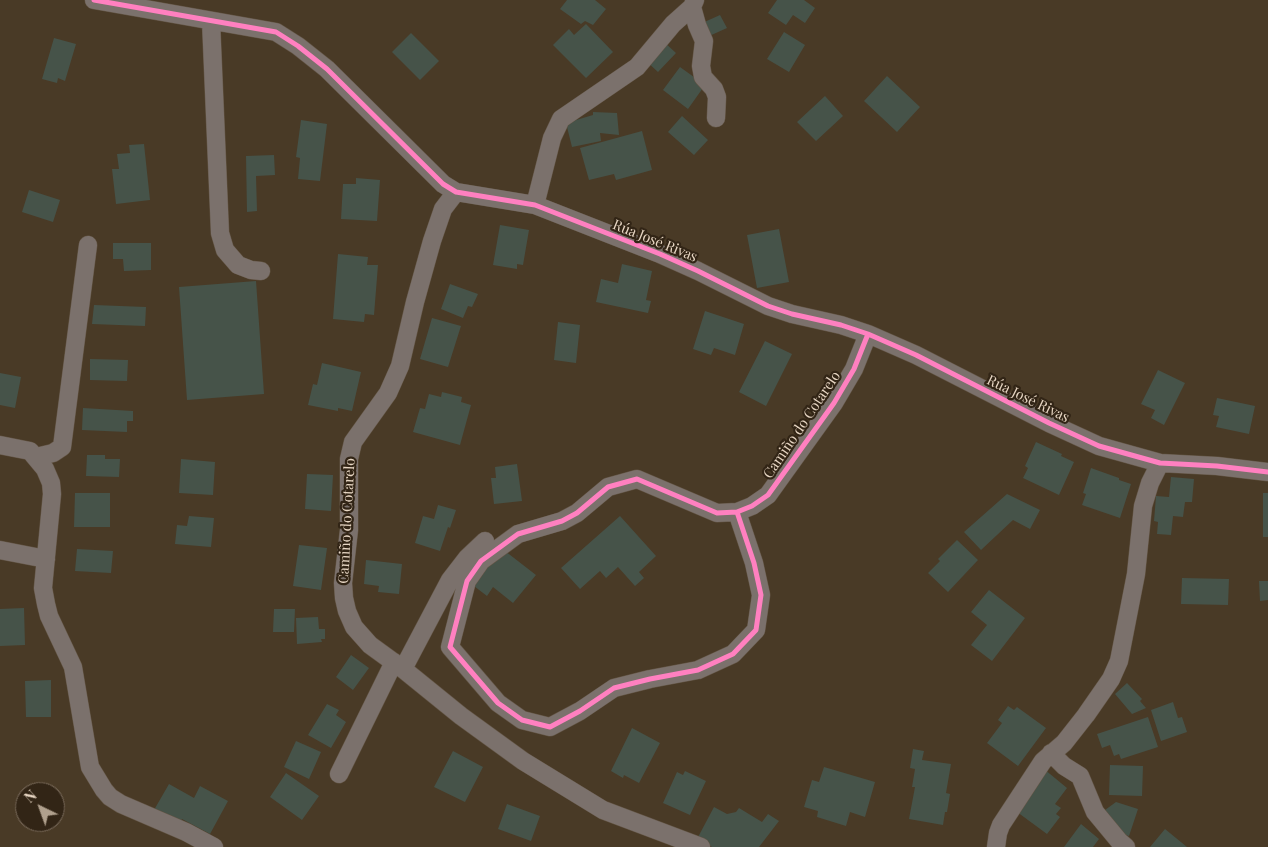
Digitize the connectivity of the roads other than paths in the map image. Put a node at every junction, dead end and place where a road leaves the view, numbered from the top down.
1 (94, 0) edge
2 (693, 4) edge
3 (141, 5) edge
4 (211, 21) junction
5 (716, 118) dead end
6 (456, 192) junction
7 (536, 205) junction
8 (88, 244) dead end
9 (261, 271) dead end
10 (868, 334) junction
11 (0, 445) edge
12 (36, 457) junction
13 (1160, 463) junction
14 (1268, 472) edge
15 (737, 512) junction
16 (485, 541) dead end
17 (0, 550) edge
18 (46, 559) junction
19 (399, 665) junction
20 (1051, 753) junction
21 (339, 774) dead end
22 (214, 847) edge
23 (700, 847) edge
24 (996, 847) edge
25 (1126, 847) edge

1 - 3 street, Rúa José Rivas
2 - 5 street
2 - 7 street
3 - 4 street, Rúa José Rivas
4 - 6 street, Rúa José Rivas
4 - 9 street
6 - 7 street, Rúa José Rivas
6 - 19 street, Camiño do Cotarelo
7 - 10 street, Rúa José Rivas
8 - 12 street
10 - 13 street, Rúa José Rivas
10 - 15 street, Camiño do Cotarelo
11 - 12 street
12 - 18 street
13 - 14 street, Rúa José Rivas
13 - 20 street
15 - 15 street, Camiño do Cotarelo
16 - 19 street
17 - 18 street
18 - 22 street
19 - 21 street
19 - 23 street, Camiño do Cotarelo
20 - 24 street
20 - 25 street

